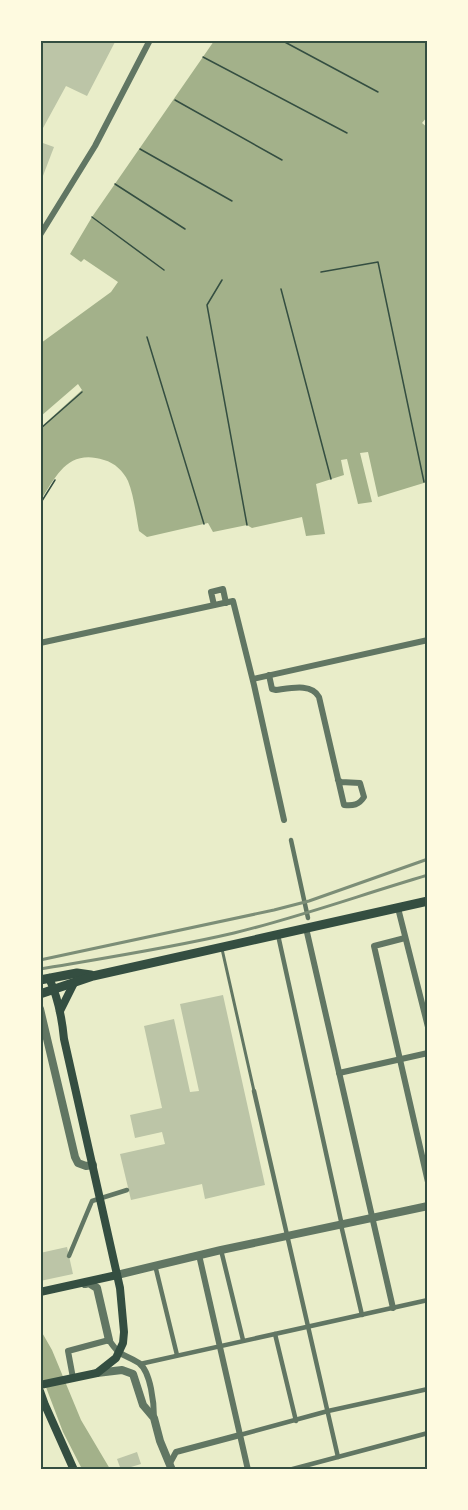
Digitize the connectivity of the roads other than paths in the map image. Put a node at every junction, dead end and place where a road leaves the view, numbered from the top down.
1 (150, 40) edge
2 (40, 235) edge
3 (226, 603) junction
4 (214, 605) junction
5 (428, 640) edge
6 (40, 643) edge
7 (269, 675) junction
8 (253, 679) junction
9 (338, 780) junction
10 (284, 820) dead end
11 (291, 840) dead end
12 (428, 901) edge
13 (398, 908) junction
14 (308, 918) dead end
15 (306, 928) junction
16 (278, 935) junction
17 (405, 939) junction
18 (222, 947) junction
19 (71, 978) junction
20 (45, 979) edge
21 (54, 989) junction
22 (40, 994) edge
23 (40, 1009) edge
24 (60, 1011) junction
25 (428, 1027) edge
26 (428, 1053) edge
27 (400, 1059) junction
28 (339, 1073) junction
29 (254, 1091) joint
30 (93, 1165) junction
31 (428, 1182) edge
32 (127, 1190) dead end
33 (428, 1206) edge
34 (372, 1218) junction
35 (341, 1225) junction
36 (288, 1236) junction
37 (221, 1250) junction
38 (199, 1255) junction
39 (69, 1256) dead end
40 (155, 1265) junction
41 (117, 1275) junction
42 (43, 1292) edge
43 (428, 1300) edge
44 (393, 1308) junction
45 (362, 1315) junction
46 (309, 1326) junction
47 (275, 1334) junction
48 (109, 1340) junction
49 (243, 1340) junction
50 (219, 1346) junction
51 (118, 1354) junction
52 (177, 1355) junction
53 (140, 1364) junction
54 (97, 1373) junction
55 (70, 1379) junction
56 (41, 1385) edge
57 (428, 1389) edge
58 (40, 1391) edge
59 (328, 1412) junction
60 (154, 1418) junction
61 (296, 1421) junction
62 (428, 1434) edge
63 (240, 1435) junction
64 (160, 1441) junction
65 (176, 1452) junction
66 (338, 1457) junction
67 (171, 1466) edge
68 (74, 1470) edge
69 (248, 1470) edge
70 (289, 1470) edge

1 - 2 street
3 - 4 street
3 - 4 street
3 - 8 street
4 - 6 street
5 - 7 street
7 - 8 street
7 - 9 street
8 - 10 street
9 - 9 street
11 - 14 street
12 - 13 main road
13 - 15 main road
13 - 17 street
15 - 16 main road
15 - 28 street
16 - 18 main road
16 - 35 street
17 - 25 street
17 - 27 street
18 - 19 main road
18 - 29 lane
19 - 20 main road
19 - 21 main road
19 - 24 main road
20 - 21 main road
21 - 22 main road
21 - 24 main road
23 - 30 street
24 - 30 main road
26 - 27 street
27 - 28 street
27 - 31 street
28 - 34 street
29 - 36 street
30 - 41 main road
32 - 39 street
33 - 34 street
34 - 35 street
34 - 44 street
35 - 36 street
35 - 45 street
36 - 37 street
36 - 46 street
37 - 38 street
37 - 49 street
38 - 40 street
38 - 50 street
40 - 41 street
40 - 52 street
41 - 42 main road
41 - 51 main road
42 - 48 street
43 - 44 street
44 - 45 street
45 - 46 street
46 - 47 street
46 - 59 street
47 - 49 street
47 - 61 street
48 - 51 street
48 - 55 street
49 - 50 street
50 - 52 street
50 - 63 street
51 - 53 street
51 - 54 main road
52 - 53 street
53 - 60 street
54 - 55 main road
54 - 60 street
55 - 56 main road
57 - 59 street
58 - 68 main road
59 - 61 street
59 - 66 street
60 - 64 street
61 - 63 street
62 - 66 street
63 - 65 street
63 - 69 street
64 - 65 street
64 - 67 street
65 - 67 street
66 - 70 street

